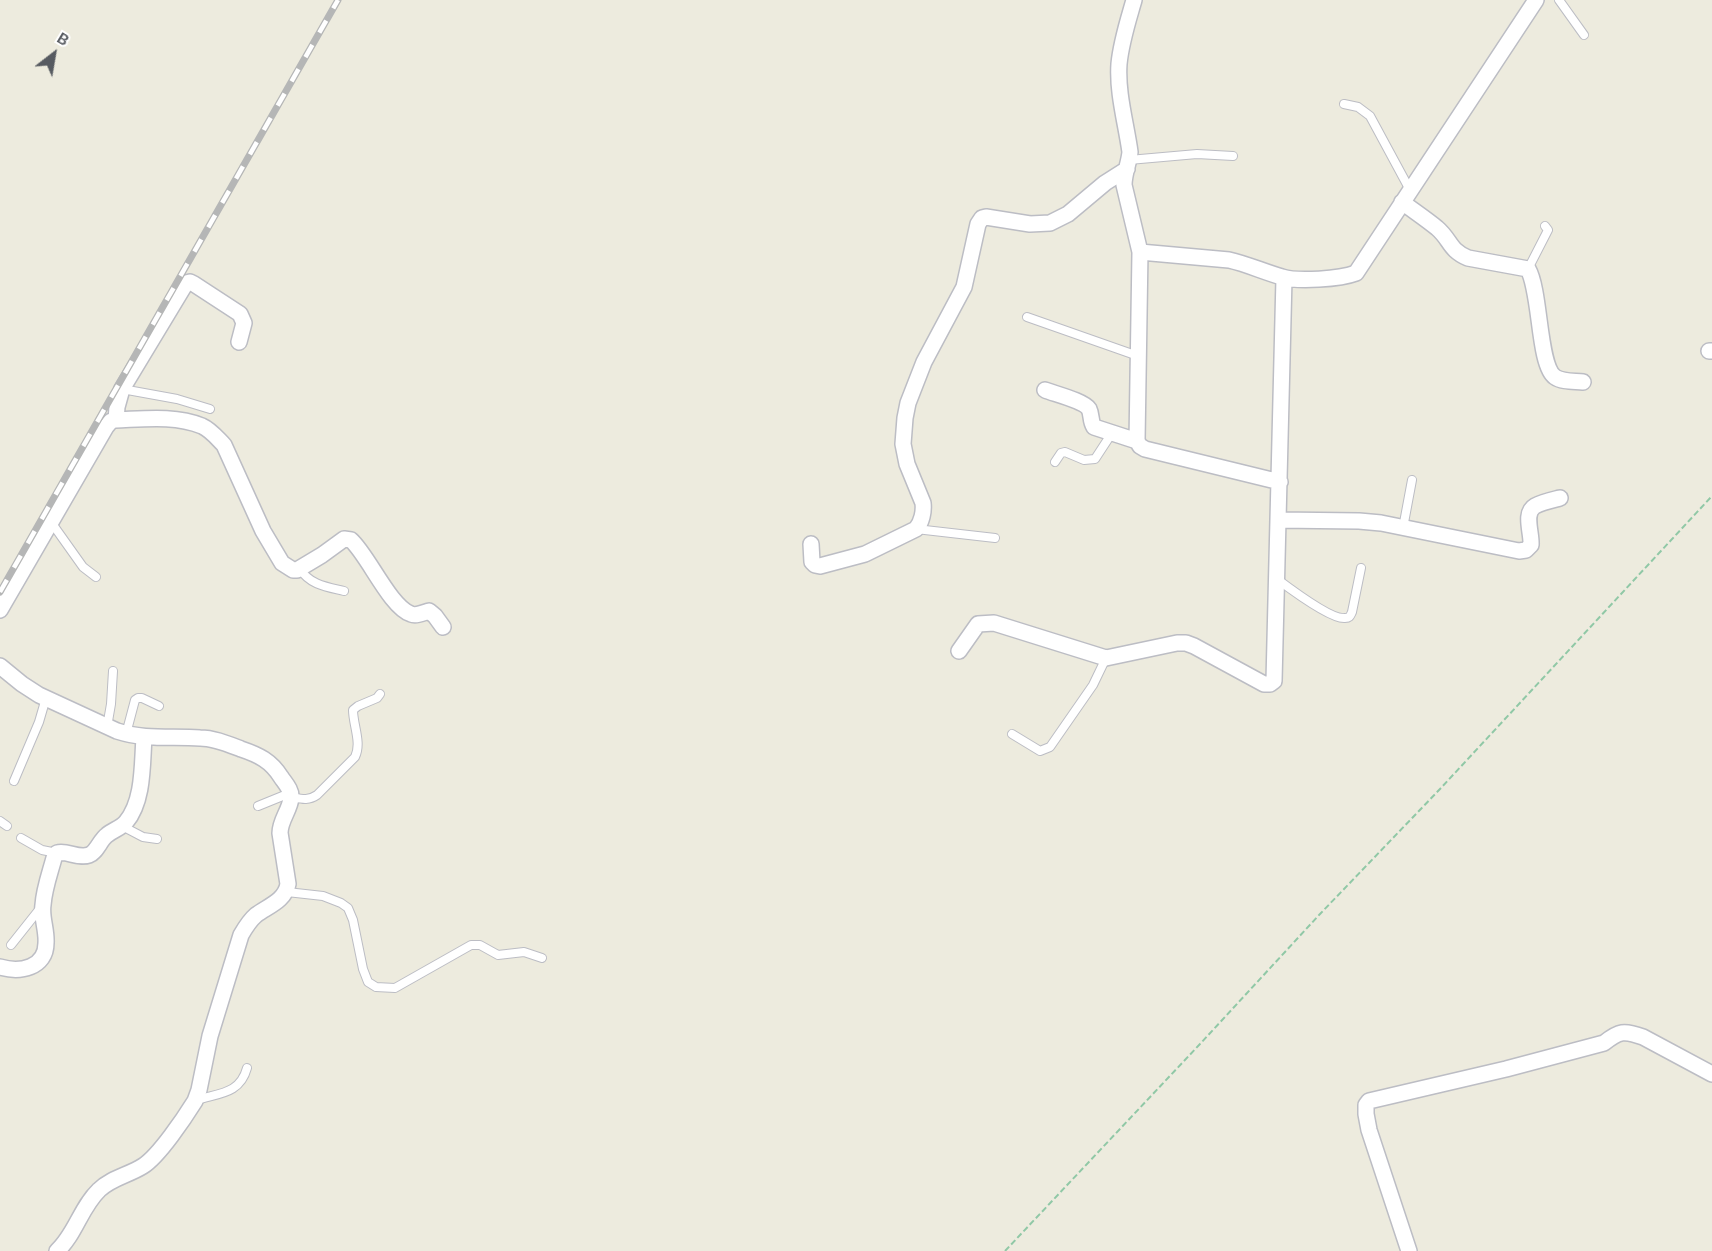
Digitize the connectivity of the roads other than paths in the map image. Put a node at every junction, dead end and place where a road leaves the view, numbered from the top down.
1 (1134, 0) edge
2 (1536, 0) edge
3 (1559, 0) edge
4 (1584, 35) dead end
5 (1344, 104) dead end
6 (1233, 156) dead end
7 (1128, 164) junction
8 (1406, 196) junction
9 (1545, 226) dead end
10 (1140, 252) junction
11 (1528, 268) junction
12 (1284, 278) junction
13 (1027, 317) dead end
14 (239, 342) dead end
15 (1138, 356) junction
16 (1583, 382) dead end
17 (122, 388) junction
18 (1045, 390) dead end
19 (210, 409) dead end
20 (116, 420) junction
21 (1112, 434) junction
22 (1137, 441) junction
23 (1055, 462) dead end
24 (1412, 480) dead end
25 (1280, 482) junction
26 (1560, 498) dead end
27 (1278, 520) junction
28 (51, 522) junction
29 (1403, 528) junction
30 (916, 529) junction
31 (995, 538) dead end
32 (811, 544) dead end
33 (300, 568) junction
34 (1361, 568) dead end
35 (96, 577) dead end
36 (1277, 579) junction
37 (344, 591) dead end
38 (0, 610) edge
39 (443, 627) dead end
40 (959, 651) dead end
41 (1106, 658) junction
42 (0, 666) edge
43 (113, 670) dead end
44 (380, 694) dead end
45 (46, 698) junction
46 (159, 706) dead end
47 (107, 727) junction
48 (126, 734) junction
49 (1012, 734) dead end
50 (144, 738) junction
51 (14, 781) dead end
52 (291, 795) junction
53 (258, 806) dead end
54 (122, 826) junction
55 (21, 838) dead end
56 (157, 839) dead end
57 (57, 853) junction
58 (287, 892) junction
59 (43, 905) junction
60 (11, 945) dead end
61 (542, 958) dead end
62 (0, 967) edge
63 (247, 1068) dead end
64 (1712, 1074) edge
65 (195, 1101) junction
66 (65, 1248) edge
67 (1409, 1251) edge

1 - 7 street
2 - 8 street
3 - 4 lane
5 - 8 lane
6 - 7 lane
7 - 10 street
7 - 30 street
8 - 11 street
8 - 12 street
9 - 11 lane
10 - 12 street
10 - 15 street
11 - 16 street
12 - 25 street
13 - 15 lane
14 - 17 street
15 - 22 street
17 - 19 lane
17 - 20 street
18 - 21 street
20 - 28 street
20 - 33 street
21 - 22 street
21 - 23 lane
22 - 25 street
24 - 29 lane
25 - 27 street
26 - 29 street
27 - 29 street
27 - 36 street
28 - 35 lane
28 - 38 street
30 - 31 lane
30 - 32 street
33 - 37 lane
33 - 39 street
34 - 36 lane
36 - 41 street
40 - 41 street
41 - 49 lane
42 - 45 street
43 - 47 lane
44 - 52 lane
45 - 47 street
45 - 51 lane
46 - 48 lane
47 - 48 street
48 - 50 street
50 - 52 street
50 - 54 street
52 - 53 lane
52 - 58 street
54 - 56 lane
54 - 57 street
55 - 57 lane
57 - 59 street
58 - 61 lane
58 - 65 street
59 - 60 lane
59 - 62 street
63 - 65 lane
64 - 67 street
65 - 66 street

